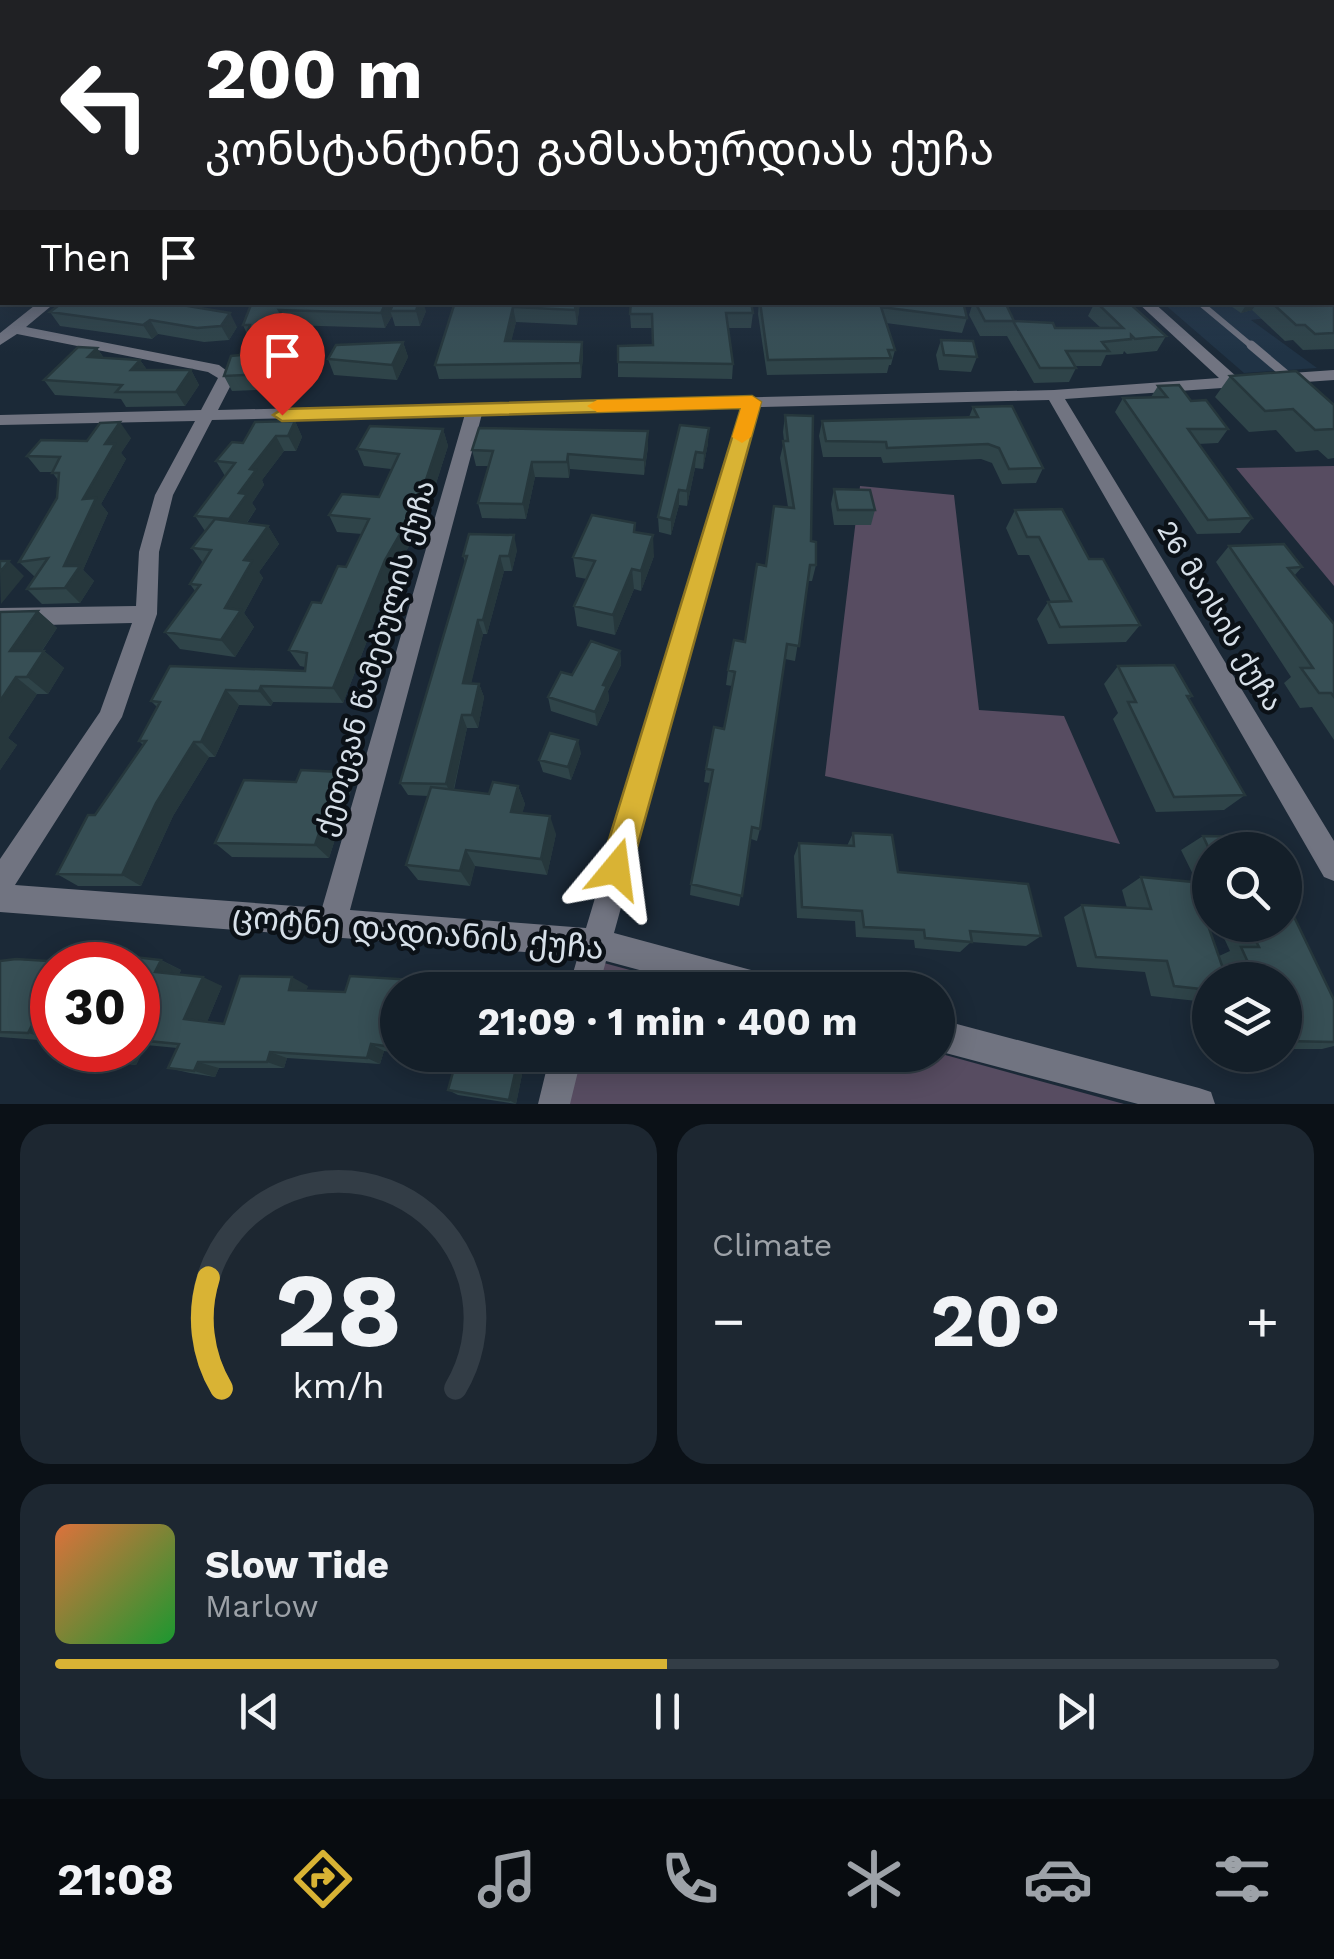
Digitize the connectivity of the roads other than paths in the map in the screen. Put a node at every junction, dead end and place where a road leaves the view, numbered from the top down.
1 (45, 305) edge
2 (1147, 305) edge
3 (1203, 305) edge
4 (15, 329) junction
5 (0, 340) edge
6 (1334, 374) edge
7 (1290, 378) junction
8 (1234, 383) junction
9 (1054, 395) junction
10 (752, 402) junction
11 (475, 409) junction
12 (205, 418) junction
13 (0, 420) edge
14 (146, 614) junction
15 (0, 617) edge
16 (1334, 866) edge
17 (0, 884) edge
18 (0, 898) edge
19 (332, 923) junction
20 (594, 943) junction
21 (587, 972) edge
22 (703, 972) edge
23 (955, 1039) edge
24 (562, 1072) edge
25 (554, 1104) edge
26 (1199, 1104) edge

1 - 4 street
2 - 8 street
3 - 7 lane
4 - 5 street
4 - 12 street
6 - 7 street
7 - 8 street
8 - 9 street
9 - 10 street
9 - 16 street, 26 მაისის ქუჩა
10 - 11 street
10 - 20 street
11 - 12 street
11 - 19 street, ქეთევან წამებულის ქუჩა
12 - 13 street
12 - 14 street
14 - 15 street
14 - 17 street
18 - 19 street, ცოტნე დადიანის ქუჩა
19 - 20 street, ცოტნე დადიანის ქუჩა
20 - 21 street
20 - 22 street, ცოტნე დადიანის ქუჩა
23 - 26 street
24 - 25 street

